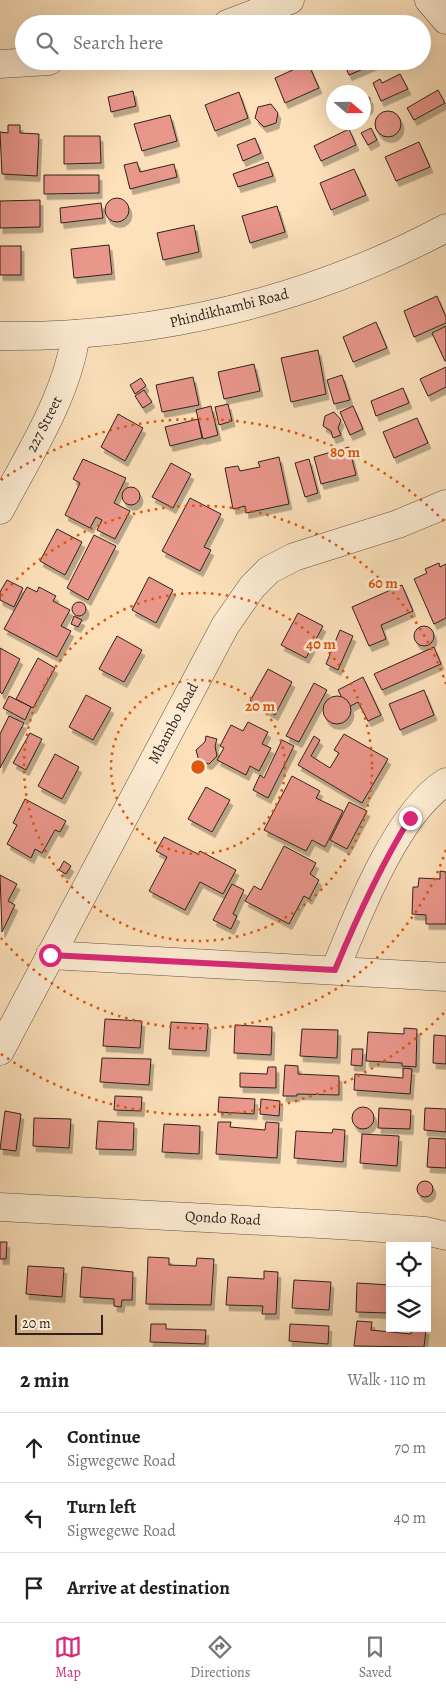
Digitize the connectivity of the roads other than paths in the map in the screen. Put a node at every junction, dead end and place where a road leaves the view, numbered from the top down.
1 (290, 0) edge
2 (429, 0) edge
3 (251, 15) edge
4 (446, 20) edge
5 (15, 63) edge
6 (0, 64) edge
7 (446, 228) edge
8 (76, 334) junction
9 (0, 336) edge
10 (446, 504) edge
11 (0, 510) edge
12 (446, 782) edge
13 (50, 955) junction
14 (335, 970) junction
15 (446, 977) edge
16 (0, 1051) edge
17 (0, 1207) edge
18 (446, 1236) edge

1 - 3 street
2 - 4 street
5 - 6 street
7 - 8 street, Phindikhambi Road
8 - 9 street, Phindikhambi Road
8 - 11 street, 227 Street
10 - 13 street, Mbambo Road
12 - 14 street
13 - 14 street
13 - 16 street, Mbambo Road
14 - 15 street
17 - 18 street, Qondo Road

